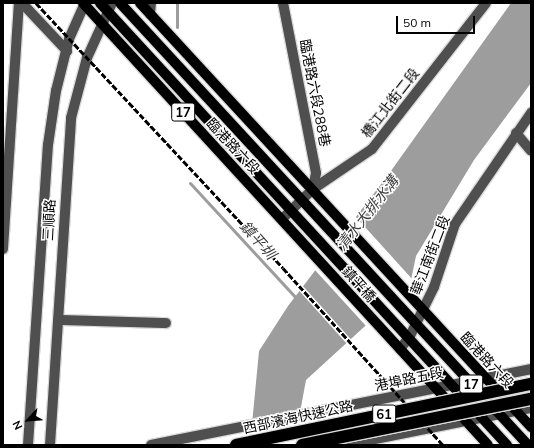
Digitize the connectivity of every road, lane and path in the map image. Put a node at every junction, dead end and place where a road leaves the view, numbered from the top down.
1 (21, 3) edge
2 (100, 3) edge
3 (120, 3) edge
4 (140, 3) edge
5 (151, 3) edge
6 (283, 3) edge
7 (486, 3) edge
8 (84, 4) edge
9 (110, 7) edge
10 (150, 14) junction
11 (102, 24) junction
12 (66, 50) junction
13 (531, 114) edge
14 (516, 133) junction
15 (531, 151) edge
16 (313, 189) junction
17 (303, 198) junction
18 (291, 208) junction
19 (282, 219) junction
20 (3, 249) edge
21 (423, 311) junction
22 (58, 320) junction
23 (416, 322) junction
24 (166, 323) dead end
25 (410, 336) junction
26 (400, 349) junction
27 (531, 370) edge
28 (485, 379) junction
29 (468, 382) junction
30 (531, 384) edge
31 (452, 385) junction
32 (436, 388) junction
33 (531, 399) edge
34 (531, 408) edge
35 (516, 410) junction
36 (500, 414) junction
37 (483, 418) junction
38 (467, 422) junction
39 (531, 427) edge
40 (350, 444) edge
41 (28, 445) edge
42 (50, 445) edge
43 (151, 445) edge
44 (236, 445) edge
45 (302, 445) edge
46 (488, 445) edge
47 (508, 445) edge
48 (528, 445) edge

1 - 12 street
1 - 20 street
2 - 9 main road, 臨港路六段 / 17
3 - 17 main road, 臨港路六段 / 17
4 - 10 main road, 臨港路六段 / 17
5 - 10 street
6 - 16 street, 臨港路六段288巷
7 - 16 street, 橋江北街二段
8 - 11 main road, 臨港路六段 / 17
8 - 12 street, 三順路
9 - 11 street, 三順路
9 - 18 main road, 臨港路六段 / 17
10 - 16 main road, 臨港路六段 / 17
11 - 19 main road, 臨港路六段 / 17
11 - 22 street, 三順路
12 - 41 street, 三順路
13 - 14 street, 華江南街二段
14 - 15 street
14 - 21 street, 華江南街二段
16 - 17 street, 橋江北街二段
16 - 21 main road, 鎮平橋 / 17
17 - 18 street, 橋江北街二段
17 - 23 main road, 鎮平橋 / 17
18 - 19 street, 橋江北街二段
18 - 25 main road, 鎮平橋 / 17
19 - 26 main road, 鎮平橋 / 17
21 - 23 street, 華江南街二段
21 - 28 main road, 臨港路六段 / 17
22 - 24 street
22 - 42 street, 三順路
23 - 25 street, 華江南街二段
23 - 29 main road, 臨港路六段 / 17
25 - 26 street, 華江南街二段
25 - 31 main road, 17
26 - 32 main road, 17
27 - 28 street, 港埠路五段
28 - 29 street, 港埠路五段
28 - 35 main road, 臨港路六段 / 17
29 - 31 street, 港埠路五段
29 - 36 main road, 臨港路六段 / 17
30 - 44 highway, 西部濱海快速公路 / 61, bridge
31 - 32 street, 港埠路五段
31 - 37 main road, 17
32 - 38 main road, 17
32 - 43 street, 港埠路五段
33 - 45 highway, 西部濱海快速公路 / 61, bridge
34 - 35 street
35 - 36 street
35 - 39 main road, 臨港路六段 / 17
36 - 37 street
36 - 48 main road, 臨港路六段 / 17
37 - 38 street
37 - 47 main road, 17
38 - 40 street
38 - 46 main road, 17

